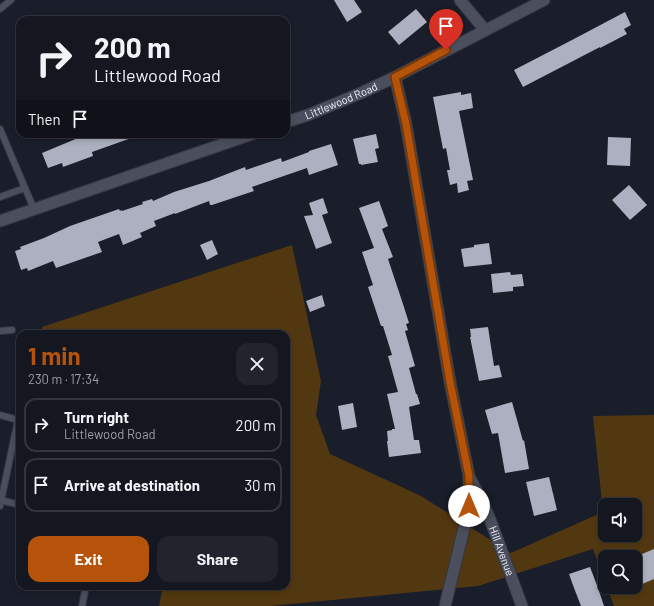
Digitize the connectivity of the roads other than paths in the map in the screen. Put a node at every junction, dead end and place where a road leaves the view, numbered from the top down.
1 (11, 0) edge
2 (460, 0) edge
3 (544, 0) edge
4 (0, 9) edge
5 (485, 30) junction
6 (395, 77) junction
7 (290, 121) edge
8 (0, 129) edge
9 (240, 138) edge
10 (25, 188) junction
11 (0, 197) edge
12 (34, 209) junction
13 (0, 221) edge
14 (12, 330) dead end
15 (0, 331) edge
16 (0, 415) edge
17 (16, 419) edge
18 (16, 433) edge
19 (469, 476) junction
20 (0, 502) edge
21 (16, 504) edge
22 (85, 590) edge
23 (82, 606) edge
24 (445, 606) edge
25 (522, 606) edge

1 - 4 lane
2 - 5 street
3 - 5 street, Littlewood Road
5 - 6 street, Littlewood Road
6 - 7 street, Littlewood Road
6 - 19 street
8 - 10 lane
9 - 12 street
10 - 11 lane
10 - 12 lane
12 - 13 street
14 - 15 lane
16 - 17 lane
18 - 20 lane
19 - 24 street
19 - 25 street, Hill Avenue
20 - 21 lane
22 - 23 lane

